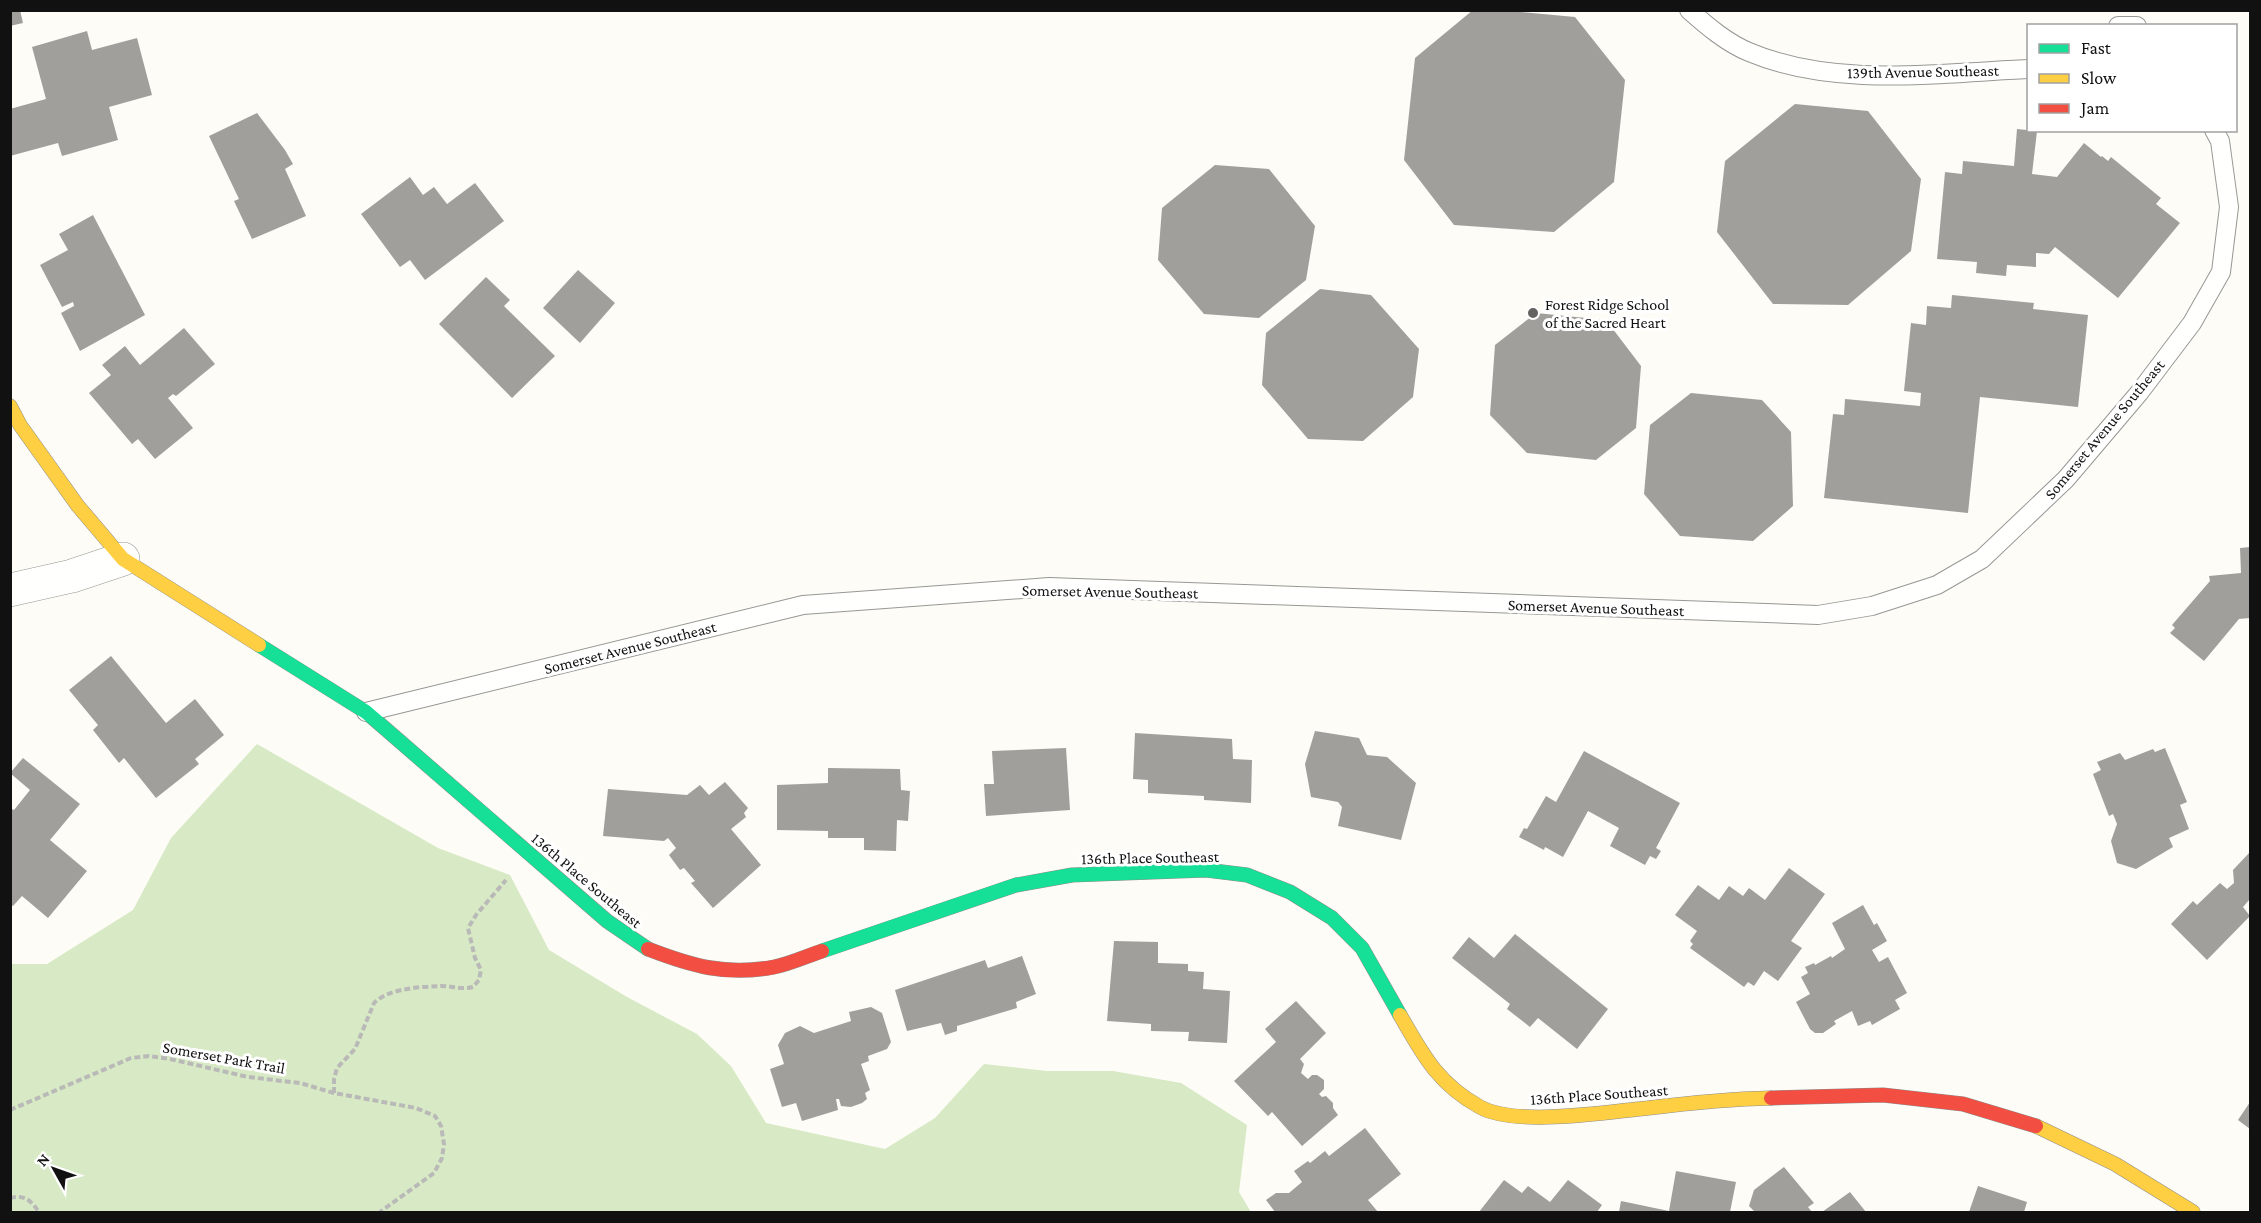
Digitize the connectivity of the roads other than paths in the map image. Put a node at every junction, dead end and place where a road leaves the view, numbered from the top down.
1 (1689, 10) edge
2 (2027, 69) edge
3 (2215, 132) edge
4 (10, 406) edge
5 (123, 559) junction
6 (10, 590) edge
7 (366, 712) junction
8 (2193, 1212) edge

1 - 2 lane, 139th Avenue Southeast
3 - 7 lane, Somerset Avenue Southeast
4 - 5 street
5 - 6 street
5 - 7 street
7 - 8 street, 136th Place Southeast

